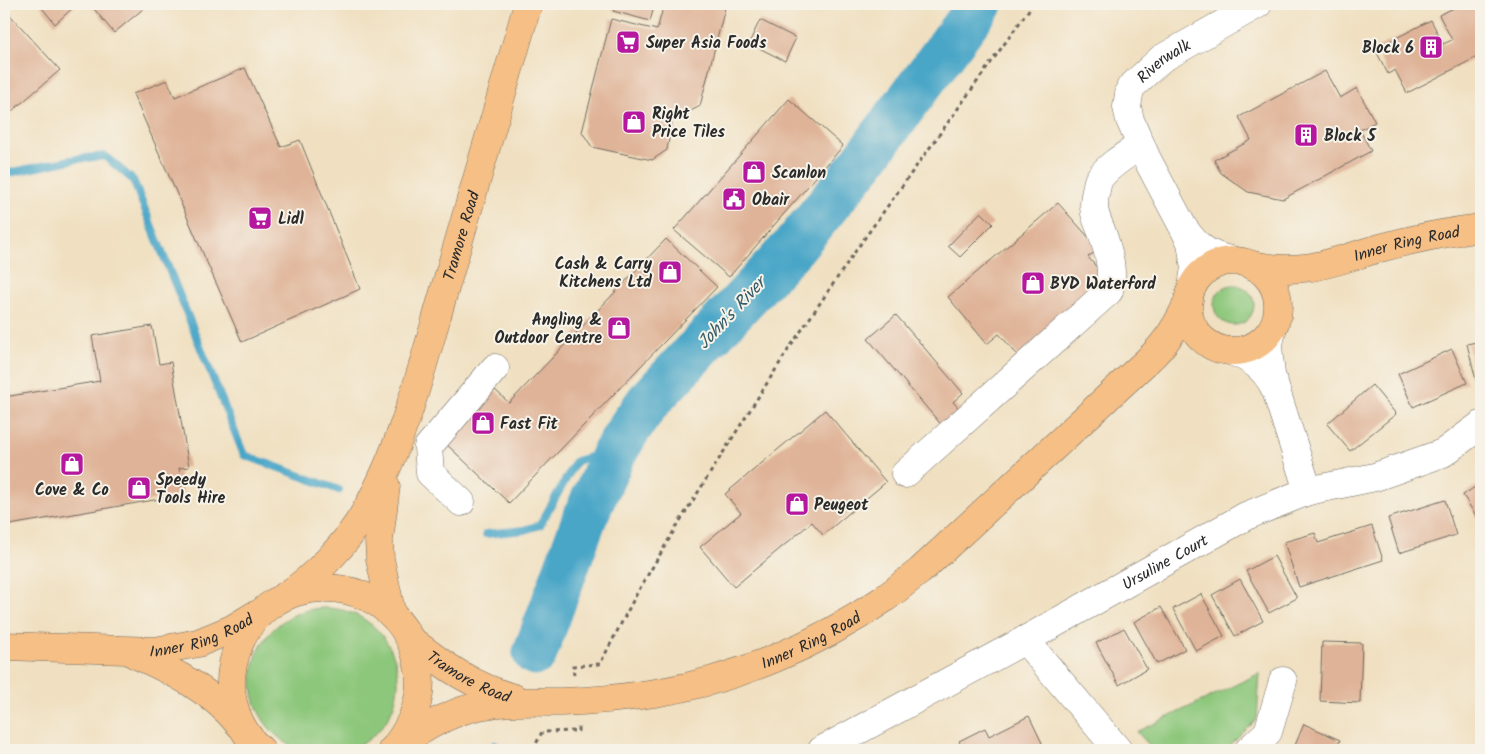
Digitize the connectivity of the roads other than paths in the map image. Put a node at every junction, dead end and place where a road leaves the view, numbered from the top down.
1 (528, 4) edge
2 (1258, 4) edge
3 (1141, 145) junction
4 (1481, 228) edge
5 (1186, 231) junction
6 (1242, 262) junction
7 (1332, 263) junction
8 (1190, 293) junction
9 (1274, 326) junction
10 (1225, 350) junction
11 (1148, 361) junction
12 (495, 368) dead end
13 (1274, 388) junction
14 (1481, 425) edge
15 (387, 467) junction
16 (905, 474) dead end
17 (1308, 491) junction
18 (461, 502) dead end
19 (277, 601) junction
20 (392, 615) junction
21 (410, 640) junction
22 (1025, 640) junction
23 (4, 646) edge
24 (128, 651) junction
25 (1283, 681) dead end
26 (533, 701) junction
27 (254, 743) edge
28 (391, 750) edge
29 (822, 750) edge
30 (1118, 750) edge
31 (1250, 750) edge

1 - 15 main road, Tramore Road
2 - 3 street, Riverwalk
3 - 5 street, Riverwalk
3 - 16 street
4 - 7 main road, Inner Ring Road
5 - 6 street
5 - 8 street
6 - 7 main road, Inner Ring Road
6 - 8 main road
6 - 9 main road
7 - 9 main road, Inner Ring Road
8 - 10 main road
8 - 11 main road, Inner Ring Road
9 - 10 main road
9 - 13 street
10 - 11 main road, Inner Ring Road
10 - 13 street
11 - 26 main road, Inner Ring Road
12 - 18 street
13 - 17 street
14 - 17 street, Ursuline Court
15 - 19 main road, Tramore Road
15 - 20 main road, Tramore Road
17 - 22 street, Ursuline Court
19 - 20 main road
19 - 24 main road, Inner Ring Road
19 - 27 main road
20 - 21 main road
21 - 26 main road, Tramore Road
21 - 28 main road
22 - 29 street, Ursuline Court
22 - 30 street
23 - 24 main road, Inner Ring Road
24 - 27 main road, Inner Ring Road
25 - 31 street
26 - 28 main road, Inner Ring Road

